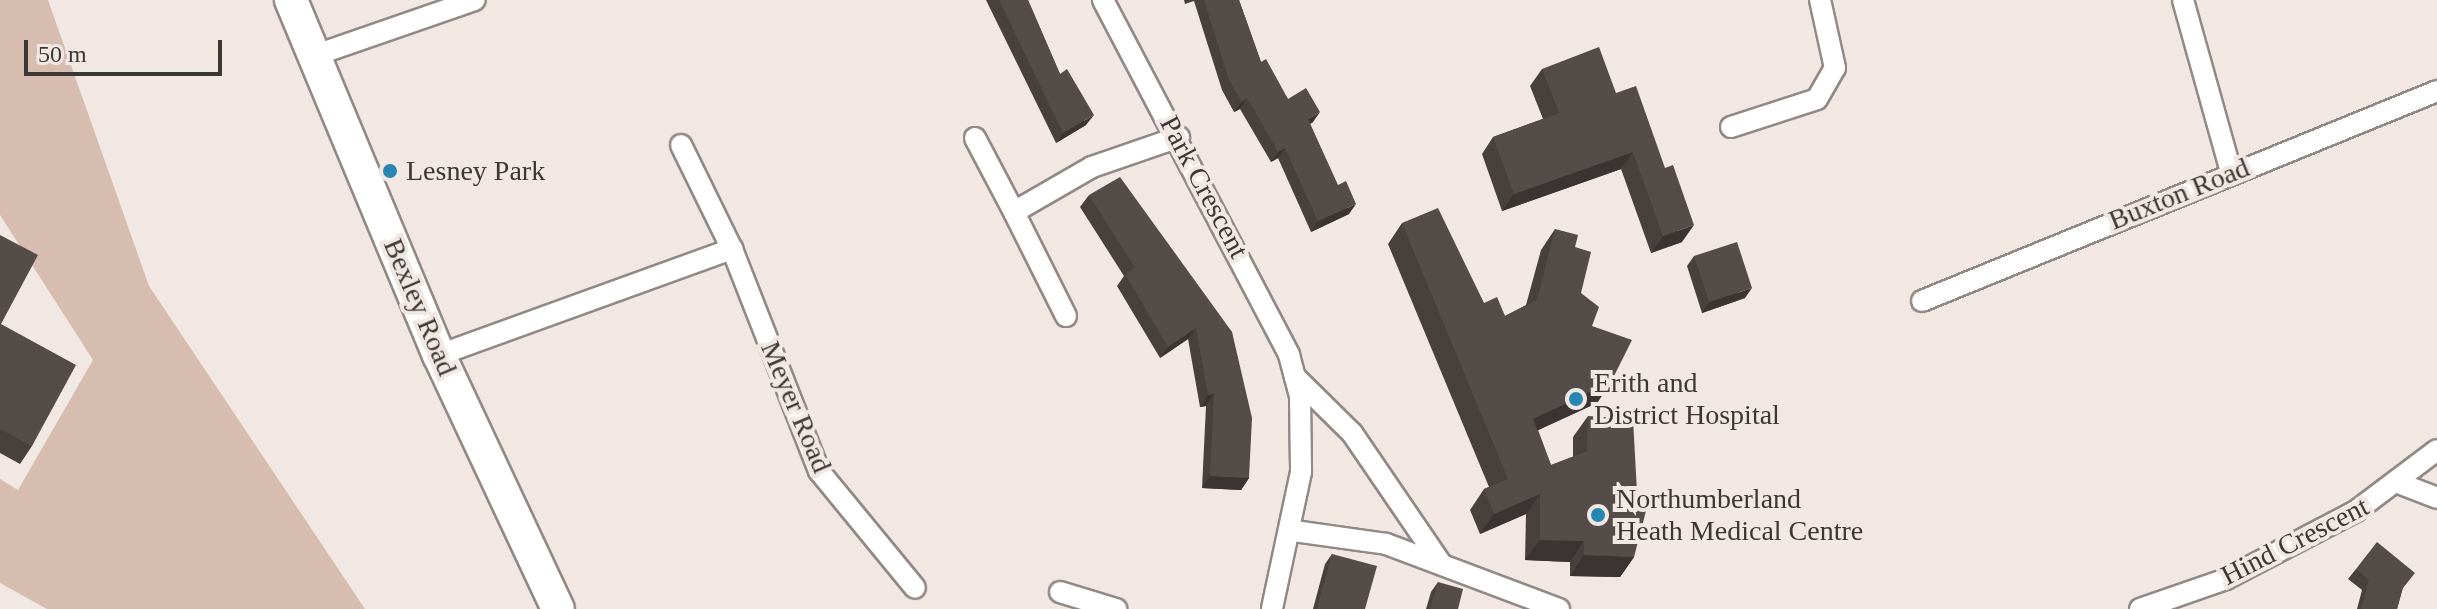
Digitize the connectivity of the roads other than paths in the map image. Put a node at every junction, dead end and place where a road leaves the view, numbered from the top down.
1 (291, 0) edge
2 (475, 0) edge
3 (1103, 0) edge
4 (1820, 0) edge
5 (2183, 0) edge
6 (313, 56) junction
7 (2437, 91) edge
8 (1731, 127) dead end
9 (1179, 137) junction
10 (975, 138) dead end
11 (681, 145) dead end
12 (2231, 172) junction
13 (1014, 212) junction
14 (732, 249) junction
15 (1922, 301) dead end
16 (1066, 316) dead end
17 (439, 355) junction
18 (1295, 377) junction
19 (2437, 450) edge
20 (2401, 484) junction
21 (2437, 498) edge
22 (1294, 531) junction
23 (1440, 562) junction
24 (915, 588) dead end
25 (1060, 592) dead end
26 (558, 609) edge
27 (1116, 609) edge
28 (1272, 609) edge
29 (1559, 609) edge
30 (2140, 609) edge

1 - 6 main road, Bexley Road
2 - 6 street
3 - 9 street, Park Crescent
4 - 8 street
5 - 12 street
6 - 17 main road, Bexley Road
7 - 12 street, Buxton Road
9 - 13 street
9 - 18 street, Park Crescent
10 - 13 street
11 - 14 street, Meyer Road
12 - 15 street, Buxton Road
13 - 16 street
14 - 17 street
14 - 24 street, Meyer Road
17 - 26 main road, Bexley Road
18 - 22 street, Park Crescent
18 - 23 street, Park Crescent
19 - 20 street, Hind Crescent
20 - 21 street, Hind Crescent
20 - 30 street, Hind Crescent
22 - 23 street
22 - 28 street, Park Crescent
23 - 29 street
25 - 27 street

